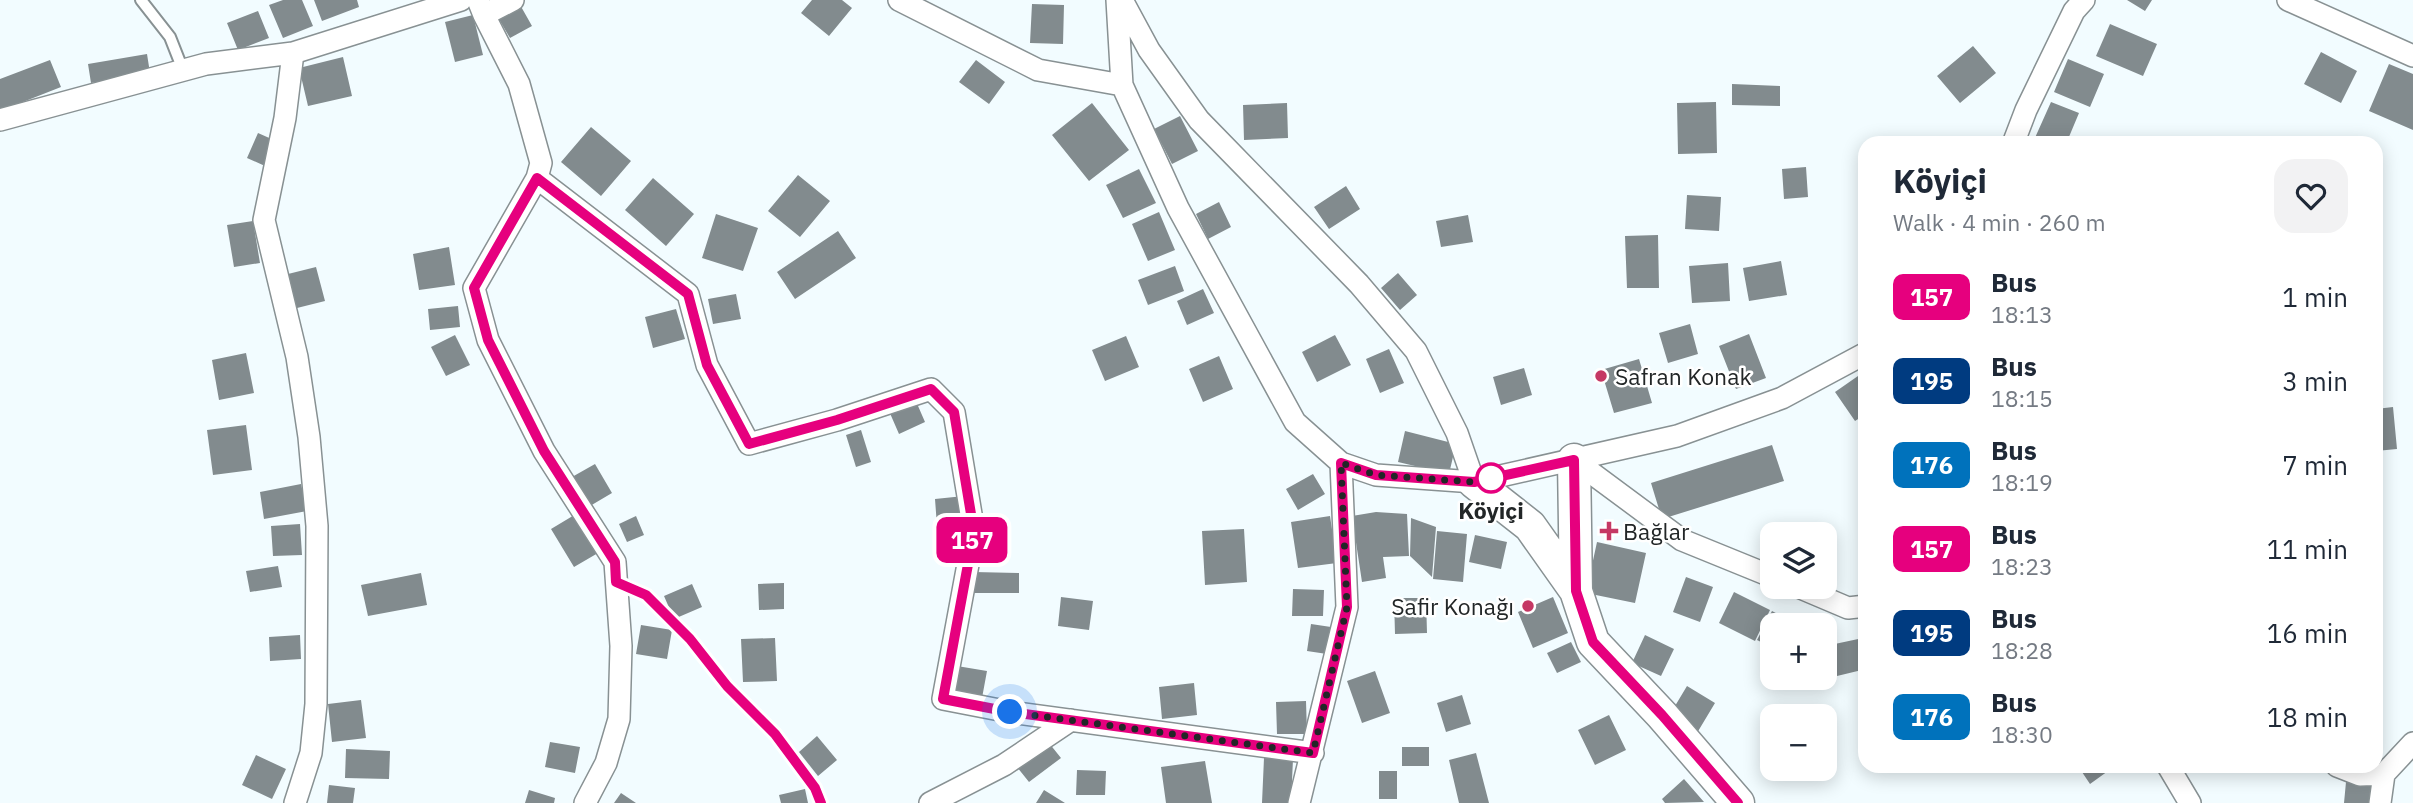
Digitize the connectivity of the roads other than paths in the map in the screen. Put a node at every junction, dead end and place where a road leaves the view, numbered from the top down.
1 (141, 0) edge
2 (461, 0) edge
3 (513, 0) edge
4 (900, 0) edge
5 (1120, 0) edge
6 (2084, 0) edge
7 (2288, 0) edge
8 (481, 7) edge
9 (293, 53) junction
10 (2413, 56) edge
11 (183, 71) junction
12 (1122, 85) junction
13 (0, 120) edge
14 (2016, 136) edge
15 (537, 178) junction
16 (1858, 357) edge
17 (1574, 460) junction
18 (1341, 463) junction
19 (1474, 482) junction
20 (1760, 572) edge
21 (616, 582) junction
22 (1576, 591) junction
23 (1827, 599) edge
24 (1858, 607) edge
25 (1071, 720) junction
26 (2413, 743) edge
27 (1313, 753) junction
28 (2172, 773) edge
29 (2355, 773) edge
30 (2384, 774) junction
31 (295, 803) edge
32 (585, 803) edge
33 (821, 803) edge
34 (930, 803) edge
35 (1299, 803) edge
36 (1738, 803) edge
37 (2190, 803) edge
38 (2379, 803) edge

1 - 11 lane
2 - 9 street
3 - 8 street
4 - 12 street
5 - 12 street
5 - 19 street
6 - 14 street
7 - 10 street
8 - 15 street
9 - 11 street
9 - 31 street
11 - 13 street
12 - 18 street
15 - 21 street
15 - 25 street
16 - 17 street
17 - 19 street
17 - 20 street
17 - 22 street
18 - 19 street
18 - 27 street
19 - 22 street
21 - 32 street
21 - 33 lane
22 - 36 street
23 - 24 street
25 - 27 street
25 - 34 street
26 - 30 street
27 - 35 street
28 - 37 street
29 - 30 street
30 - 38 street

